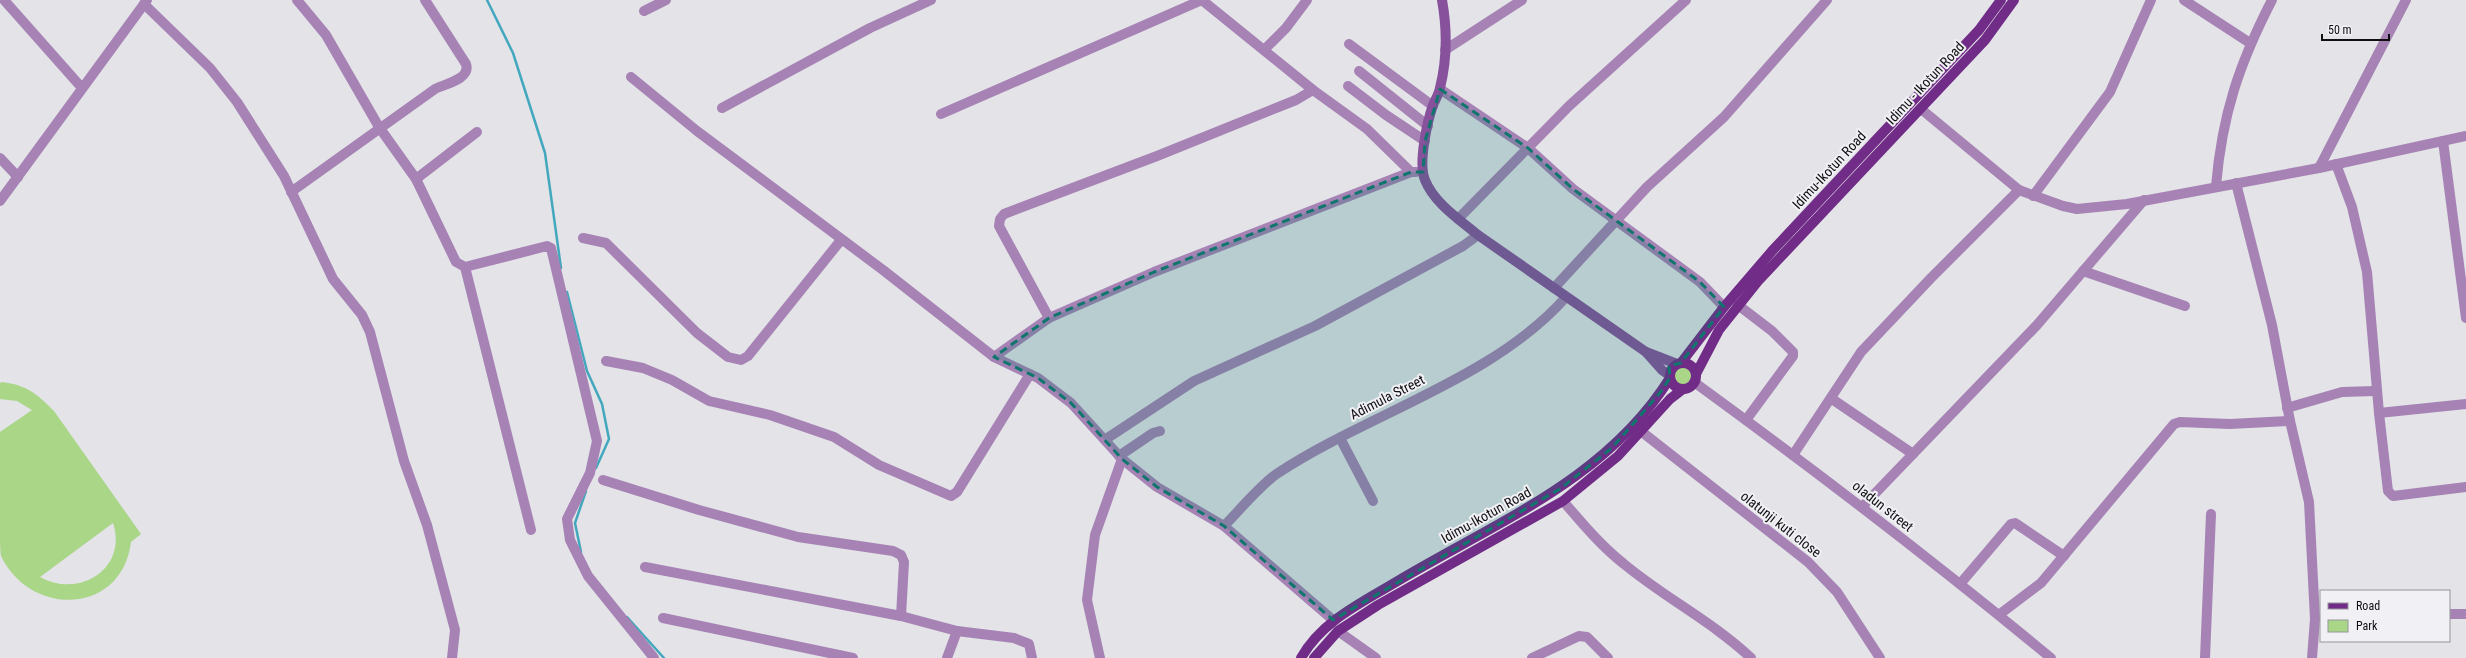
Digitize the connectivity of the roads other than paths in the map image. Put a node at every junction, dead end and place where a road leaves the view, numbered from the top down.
1 (4, 0) edge
2 (425, 0) edge
3 (666, 0) edge
4 (931, 0) edge
5 (1307, 0) edge
6 (1442, 0) edge
7 (1522, 0) edge
8 (1686, 0) edge
9 (1827, 0) edge
10 (2002, 0) edge
11 (2014, 0) edge
12 (2152, 0) edge
13 (2184, 0) edge
14 (2272, 0) edge
15 (2406, 0) edge
16 (1205, 1) edge
17 (146, 2) edge
18 (302, 2) edge
19 (644, 11) dead end
20 (2250, 43) junction
21 (1349, 44) dead end
22 (1264, 50) junction
23 (1445, 50) junction
24 (1359, 71) dead end
25 (631, 77) dead end
26 (1348, 86) dead end
27 (82, 88) junction
28 (1440, 89) junction
29 (1313, 90) junction
30 (1433, 106) junction
31 (722, 108) dead end
32 (1921, 109) junction
33 (941, 114) dead end
34 (1428, 126) junction
35 (379, 127) junction
36 (477, 132) dead end
37 (2466, 136) edge
38 (1425, 141) junction
39 (2443, 141) junction
40 (1528, 148) junction
41 (0, 158) edge
42 (2336, 164) junction
43 (2319, 168) junction
44 (1411, 172) junction
45 (1423, 172) junction
46 (18, 177) junction
47 (416, 179) junction
48 (2236, 183) junction
49 (2216, 186) junction
50 (2019, 190) junction
51 (291, 192) junction
52 (2033, 196) junction
53 (2144, 200) junction
54 (0, 201) edge
55 (1458, 219) junction
56 (1617, 221) junction
57 (1478, 235) junction
58 (583, 238) dead end
59 (841, 240) junction
60 (465, 267) junction
61 (2083, 271) junction
62 (1554, 288) junction
63 (1566, 297) junction
64 (1738, 305) junction
65 (2185, 306) dead end
66 (1724, 307) junction
67 (1049, 318) junction
68 (2466, 318) edge
69 (1646, 352) junction
70 (994, 357) junction
71 (606, 362) dead end
72 (1679, 363) junction
73 (1030, 374) junction
74 (1670, 376) junction
75 (1695, 378) junction
76 (1683, 389) junction
77 (2376, 391) junction
78 (1832, 399) junction
79 (2466, 404) edge
80 (2288, 408) junction
81 (2379, 412) junction
82 (1746, 420) junction
83 (2290, 421) junction
84 (1160, 431) dead end
85 (1642, 432) junction
86 (1340, 438) junction
87 (1106, 439) junction
88 (1913, 454) junction
89 (1793, 455) junction
90 (1120, 457) junction
91 (603, 480) dead end
92 (2466, 487) edge
93 (1373, 501) dead end
94 (1563, 501) junction
95 (1862, 507) junction
96 (2211, 514) dead end
97 (1224, 526) junction
98 (531, 530) dead end
99 (2064, 556) junction
100 (645, 568) dead end
101 (1960, 584) junction
102 (2000, 614) junction
103 (2450, 614) edge
104 (2466, 614) edge
105 (901, 616) junction
106 (663, 618) dead end
107 (2318, 619) edge
108 (1333, 620) junction
109 (957, 631) junction
110 (1338, 631) junction
111 (452, 658) edge
112 (654, 658) edge
113 (854, 658) edge
114 (947, 658) edge
115 (1032, 658) edge
116 (1100, 658) edge
117 (1300, 658) edge
118 (1314, 658) edge
119 (1376, 658) edge
120 (1532, 658) edge
121 (1608, 658) edge
122 (1751, 658) edge
123 (1880, 658) edge
124 (2051, 658) edge
125 (2205, 658) edge
126 (2312, 658) edge

1 - 27 street
2 - 35 street
3 - 19 street
4 - 31 street
5 - 22 street
6 - 23 street
7 - 23 street
8 - 40 street
9 - 56 street
10 - 66 main road, Idimu-Ikotun Road
11 - 32 main road, Idimu - Ikotun Road
12 - 52 street
13 - 20 street
14 - 20 street
15 - 43 street
16 - 22 street
16 - 33 street
17 - 27 street
17 - 51 street
18 - 35 street
20 - 49 street
21 - 30 street
22 - 29 street
23 - 28 street
24 - 34 street
25 - 59 street
26 - 38 street
27 - 46 street
28 - 30 street
28 - 40 street
29 - 44 street
29 - 67 street
30 - 34 street
32 - 50 street
32 - 64 main road, Idimu - Ikotun Road
34 - 38 street
35 - 47 street
35 - 51 street
36 - 47 street
37 - 39 street
38 - 45 street
39 - 42 street
39 - 68 street
40 - 55 street
40 - 56 street
41 - 46 street
42 - 43 street
42 - 77 street
43 - 48 street
44 - 45 street
44 - 67 street
45 - 55 street
46 - 54 street
47 - 60 street
48 - 49 street
48 - 80 street
49 - 53 street
50 - 52 street
50 - 78 street
51 - 111 street
52 - 53 street
53 - 61 street
55 - 57 street
56 - 62 street
56 - 66 street
57 - 62 street
57 - 87 street
58 - 59 street
59 - 70 street
60 - 98 street
60 - 112 street
61 - 65 street
61 - 88 street
62 - 63 street
63 - 69 street
63 - 86 street, Adimula Street
64 - 75 main road
64 - 82 street
66 - 72 main road, Idimu-Ikotun Road
67 - 70 street
69 - 72 street
69 - 74 street
70 - 73 street
71 - 73 street
72 - 74 main road
72 - 75 main road
73 - 87 street
74 - 76 main road
74 - 108 main road, Idimu-Ikotun Road
75 - 76 main road
75 - 82 street, oladun street
76 - 85 main road, Idimu-Ikotun Road
77 - 80 street
77 - 81 street
78 - 88 street
78 - 89 street
79 - 81 street
80 - 83 street
81 - 92 street
82 - 89 street, oladun street
83 - 99 street
83 - 107 street
84 - 90 street
85 - 94 main road, Idimu-Ikotun Road
85 - 123 street, olatunji kuti close
86 - 93 street
86 - 97 street, Adimula Street
87 - 90 street
88 - 95 street
89 - 95 street, oladun street
90 - 97 street
90 - 116 street
91 - 105 street
94 - 110 main road, Idimu-Ikotun Road
94 - 122 street
95 - 101 street, oladun street
96 - 125 street
97 - 108 street
99 - 101 street
99 - 102 street
100 - 105 street
101 - 102 street, oladun street
102 - 124 street, oladun street
103 - 104 street
105 - 109 street
106 - 113 street
107 - 126 street
108 - 117 main road, Idimu-Ikotun Road
109 - 114 street
109 - 115 street
110 - 118 main road, Idimu-Ikotun Road
110 - 119 street
120 - 121 street

